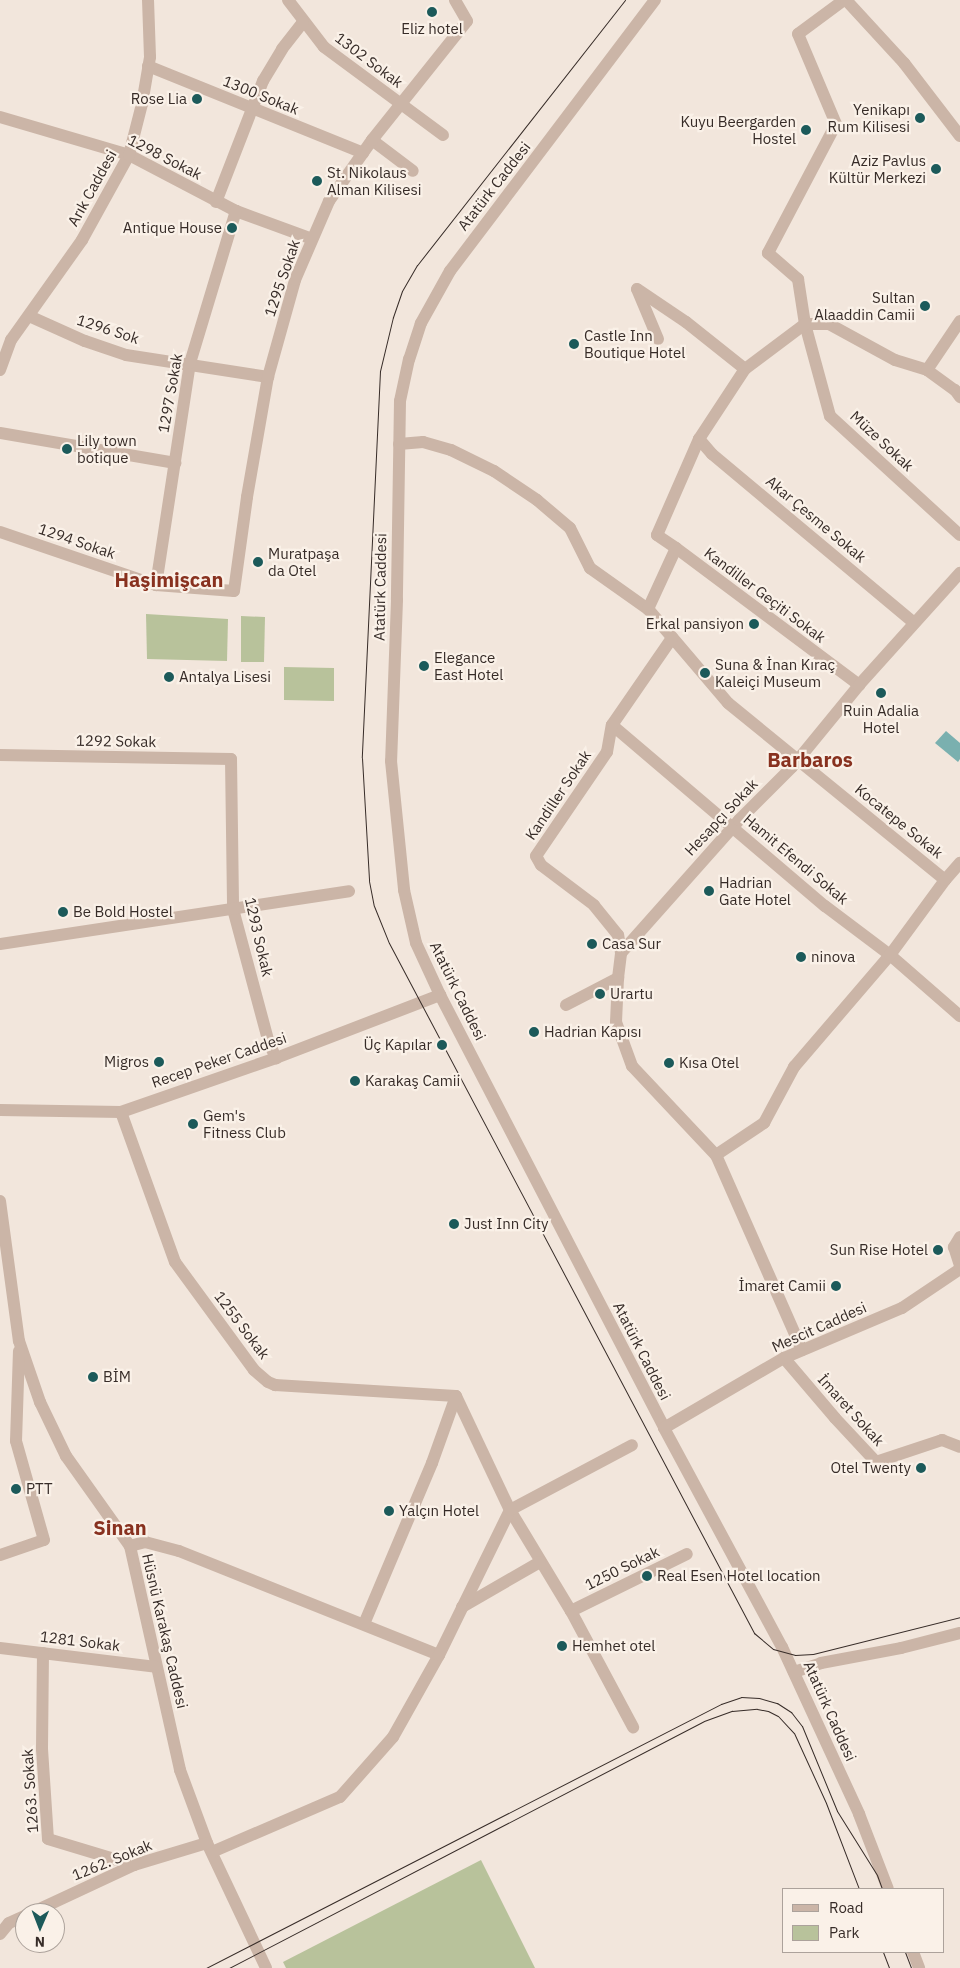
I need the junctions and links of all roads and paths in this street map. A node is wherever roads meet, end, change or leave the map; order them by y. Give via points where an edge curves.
1 (148, 0) edge
2 (288, 0) edge
3 (455, 0) edge
4 (655, 0) edge
5 (850, 1) edge
6 (303, 22) junction
7 (148, 66) junction
8 (401, 105) junction
9 (251, 108) junction
10 (0, 117) edge
11 (443, 134) dead end
12 (960, 136) edge
13 (372, 140) junction
14 (363, 153) junction
15 (129, 155) junction
16 (413, 171) dead end
17 (216, 202) junction
18 (236, 212) junction
19 (312, 238) junction
20 (29, 316) junction
21 (960, 321) edge
22 (805, 324) junction
23 (658, 339) dead end
24 (190, 364) junction
25 (745, 369) junction
26 (0, 370) edge
27 (927, 370) junction
28 (268, 376) junction
29 (960, 397) edge
30 (0, 433) edge
31 (699, 438) junction
32 (399, 444) junction
33 (175, 463) junction
34 (0, 532) edge
35 (960, 535) edge
36 (676, 548) junction
37 (960, 573) edge
38 (156, 585) junction
39 (234, 591) joint
40 (648, 609) junction
41 (914, 623) junction
42 (672, 638) junction
43 (859, 685) junction
44 (612, 726) junction
45 (0, 755) edge
46 (231, 759) joint
47 (797, 759) junction
48 (733, 827) junction
49 (960, 863) edge
50 (945, 880) junction
51 (349, 891) dead end
52 (233, 909) junction
53 (0, 944) edge
54 (621, 953) junction
55 (890, 955) junction
56 (618, 978) junction
57 (440, 995) junction
58 (566, 1005) dead end
59 (960, 1016) edge
60 (276, 1058) junction
61 (0, 1110) edge
62 (121, 1112) junction
63 (716, 1155) junction
64 (0, 1201) edge
65 (960, 1237) edge
66 (3, 1243) edge
67 (960, 1268) edge
68 (19, 1341) junction
69 (802, 1350) junction
70 (784, 1358) junction
71 (456, 1396) junction
72 (664, 1428) junction
73 (632, 1444) dead end
74 (960, 1447) edge
75 (510, 1510) junction
76 (130, 1546) junction
77 (688, 1554) dead end
78 (0, 1555) edge
79 (540, 1562) junction
80 (462, 1607) junction
81 (571, 1611) junction
82 (364, 1624) junction
83 (960, 1633) edge
84 (0, 1648) edge
85 (44, 1653) junction
86 (439, 1655) junction
87 (156, 1667) junction
88 (794, 1672) junction
89 (633, 1727) dead end
90 (210, 1848) junction
91 (134, 1865) junction
92 (888, 1888) edge
93 (52, 1903) edge
94 (15, 1920) edge
95 (0, 1934) edge
96 (913, 1953) edge
97 (266, 1968) edge
98 (919, 1968) edge

1 - 7 street, Arık Caddesi
2 - 6 street, 1302 Sokak
3 - 8 street, 1295 Sokak via 467,21
4 - 32 street, Atatürk Caddesi via 468,246 437,292 421,323 409,359 400,402
5 - 12 street via 904,63
5 - 22 street, Müze Sokak via 798,34 836,124 768,253 798,279
6 - 8 street, 1302 Sokak via 341,62
6 - 9 street via 282,49
7 - 9 street, 1300 Sokak
7 - 15 street, Arık Caddesi
8 - 11 street, 1302 Sokak
8 - 13 street, 1295 Sokak
9 - 14 street, 1300 Sokak
9 - 17 street
10 - 15 street, 1298 Sokak
13 - 14 street, 1295 Sokak
13 - 16 street
14 - 19 street, 1295 Sokak via 329,201
15 - 17 street, 1298 Sokak
15 - 20 street, Arık Caddesi via 82,240
17 - 18 street, 1298 Sokak
18 - 19 street, 1298 Sokak
18 - 24 street, 1297 Sokak
19 - 28 street, 1295 Sokak via 295,280
20 - 24 street, 1296 Sok via 126,355
20 - 26 street, Arık Caddesi via 11,340
21 - 27 street
22 - 25 street
22 - 27 street via 828,324 895,360
22 - 35 street, Müze Sokak via 830,416
23 - 25 street via 637,289 686,322
24 - 28 street, 1296 Sok
24 - 33 street, 1297 Sokak
25 - 31 street
27 - 29 street
28 - 39 street, 1295 Sokak
30 - 33 street
31 - 36 street, Kandiller Geçiti Sokak via 657,536
31 - 41 street, Akar Çesme Sokak via 712,454
32 - 40 street, Kocatepe Sokak via 423,442 451,450 494,471 570,528 590,568
32 - 57 street, Atatürk Caddesi via 391,761 404,890 416,942
33 - 38 street, 1297 Sokak
34 - 38 street, 1294 Sokak
36 - 40 street
36 - 43 street, Kandiller Geçiti Sokak
37 - 41 street, Hesapçı Sokak
38 - 39 street, 1294 Sokak
40 - 42 street, Kocatepe Sokak
41 - 43 street, Hesapçı Sokak
42 - 44 street, Kandiller Sokak
42 - 47 street, Kocatepe Sokak via 728,703
43 - 47 street, Hesapçı Sokak
44 - 48 street, Hamit Efendi Sokak
44 - 54 street, Kandiller Sokak via 607,752 536,856 541,865 594,905 618,935
45 - 46 street, 1292 Sokak
46 - 52 street, 1293 Sokak
47 - 48 street, Hesapçı Sokak
47 - 50 street, Kocatepe Sokak
48 - 54 street, Hesapçı Sokak
48 - 55 street, Hamit Efendi Sokak via 825,906
49 - 50 street
50 - 55 street
51 - 52 street
52 - 53 street
52 - 60 street, 1293 Sokak via 269,1043
54 - 56 street
55 - 59 street, Hamit Efendi Sokak
55 - 63 street via 794,1067 764,1122
56 - 58 street
56 - 63 street via 616,1022 632,1066
57 - 60 street, Recep Peker Caddesi
57 - 72 street, Atatürk Caddesi
60 - 62 street, Recep Peker Caddesi
61 - 62 street, Recep Peker Caddesi
62 - 71 street, 1255 Sokak via 174,1262 254,1370 268,1382
63 - 69 street
64 - 66 street, Hüsnü Karakaş Caddesi
65 - 67 street, Mescit Caddesi via 954,1246
66 - 68 street, Hüsnü Karakaş Caddesi
67 - 69 street, Mescit Caddesi via 902,1308
68 - 76 street, Hüsnü Karakaş Caddesi via 40,1402 66,1456
68 - 78 street via 16,1441 44,1540
69 - 70 street, Mescit Caddesi
70 - 72 street, Mescit Caddesi
70 - 74 street, İmaret Sokak via 876,1462 942,1440
71 - 75 street
71 - 82 street via 432,1463
72 - 88 street, Atatürk Caddesi
73 - 75 street
75 - 79 street
75 - 80 street, 1262. Sokak
76 - 82 street via 145,1542 179,1551
76 - 87 street, Hüsnü Karakaş Caddesi
77 - 81 street, 1250 Sokak
79 - 80 street
79 - 81 street
80 - 86 street, 1262. Sokak
81 - 89 street
82 - 86 street
83 - 88 street via 821,1663
84 - 85 street, 1281 Sokak
85 - 87 street, 1281 Sokak
85 - 91 street, 1263. Sokak via 42,1749 48,1839
86 - 90 street, 1262. Sokak via 393,1737 340,1797
87 - 90 street, Hüsnü Karakaş Caddesi via 180,1770
88 - 92 street, Atatürk Caddesi via 859,1814
90 - 91 street, 1262. Sokak
90 - 97 street, Hüsnü Karakaş Caddesi
91 - 93 street, 1262. Sokak
94 - 95 street
96 - 98 street

